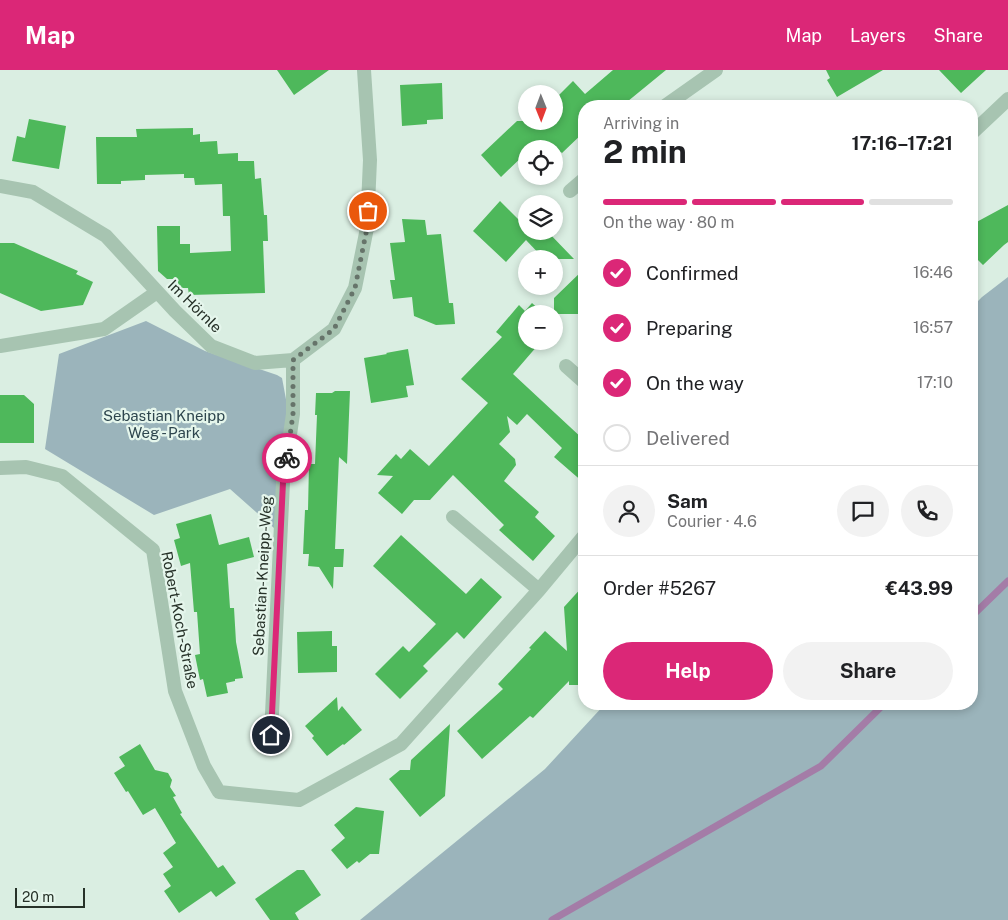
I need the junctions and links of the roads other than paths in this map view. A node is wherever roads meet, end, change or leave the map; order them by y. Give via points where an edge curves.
1 (364, 70) edge
2 (716, 70) edge
3 (1008, 99) edge
4 (674, 100) edge
5 (978, 127) edge
6 (578, 184) edge
7 (0, 186) edge
8 (570, 191) dead end
9 (157, 292) junction
10 (0, 346) edge
11 (293, 360) junction
12 (566, 366) dead end
13 (578, 377) edge
14 (0, 468) edge
15 (453, 518) dead end
16 (578, 543) edge
17 (539, 590) junction
18 (271, 735) dead end

1 - 11 street via 370,160 368,218 355,288 334,329
2 - 4 street
3 - 5 street
6 - 8 street
7 - 9 street, Im Hörnle via 33,192 106,236
9 - 10 street via 104,329
9 - 11 street, Im Hörnle via 211,346 255,363
11 - 18 street, Sebastian-Kneipp-Weg via 293,414 283,482
12 - 13 street
14 - 17 street, Robert-Koch-Straße via 26,467 62,476 153,550 175,691 204,766 219,792 300,800 401,744
15 - 17 street
16 - 17 street, Robert-Koch-Straße

